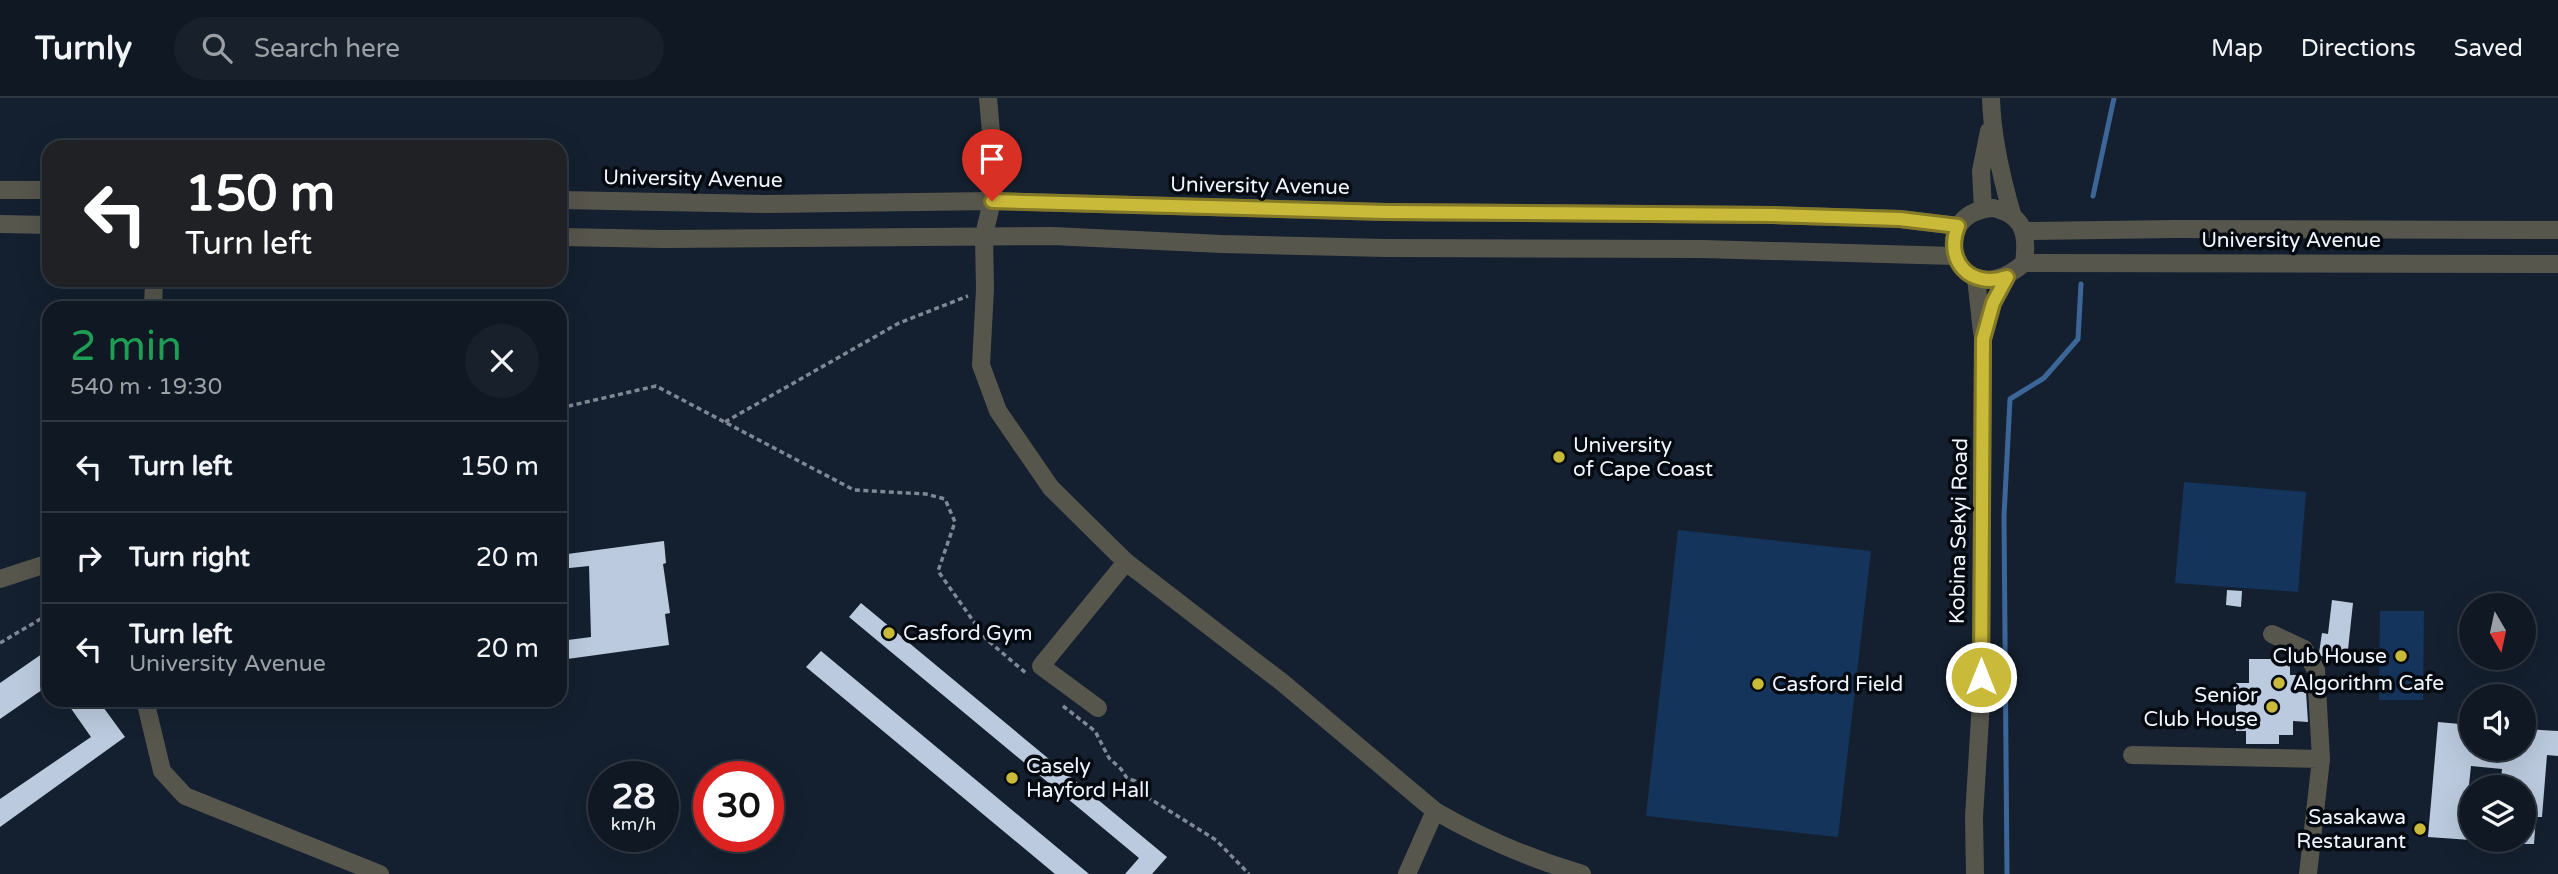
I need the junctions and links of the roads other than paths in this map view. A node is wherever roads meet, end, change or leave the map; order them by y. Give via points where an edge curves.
1 (988, 98) edge
2 (1991, 98) edge
3 (1991, 120) junction
4 (0, 190) edge
5 (42, 190) edge
6 (567, 200) edge
7 (992, 201) junction
8 (1983, 209) junction
9 (2012, 214) junction
10 (0, 224) edge
11 (42, 225) edge
12 (1958, 226) junction
13 (2558, 230) edge
14 (2024, 232) junction
15 (984, 236) junction
16 (567, 237) edge
17 (1955, 256) junction
18 (2024, 263) junction
19 (2558, 264) edge
20 (2007, 277) junction
21 (1976, 278) junction
22 (1983, 339) junction
23 (1126, 562) junction
24 (42, 565) edge
25 (0, 579) edge
26 (2272, 634) dead end
27 (147, 707) edge
28 (1098, 708) dead end
29 (2132, 755) dead end
30 (2321, 760) junction
31 (1435, 811) junction
32 (1543, 869) edge
33 (380, 874) edge
34 (1407, 874) edge
35 (1582, 874) edge
36 (1975, 874) edge
37 (2308, 874) edge

1 - 7 street
2 - 3 street
3 - 8 street via 1981,171
3 - 9 street
4 - 5 street
6 - 7 street, University Avenue
7 - 12 street, University Avenue via 1374,212 1773,215 1900,219
7 - 15 street
8 - 9 street
8 - 12 street
9 - 14 street
10 - 11 street
12 - 17 street
13 - 14 street, University Avenue
14 - 18 street
15 - 16 street
15 - 17 street via 1386,248
15 - 23 street via 981,365 999,411 1051,488
17 - 21 street
18 - 19 street, University Avenue
18 - 20 street
20 - 21 street
20 - 22 street, Kobina Sekyi Road via 1993,303
21 - 22 street
22 - 36 street, Kobina Sekyi Road
23 - 28 street via 1041,666
23 - 31 street via 1283,683
24 - 25 street
26 - 30 street via 2304,649 2316,670
27 - 33 street via 163,771 186,796
29 - 30 street
30 - 37 street
31 - 32 street
31 - 34 street
32 - 35 street

